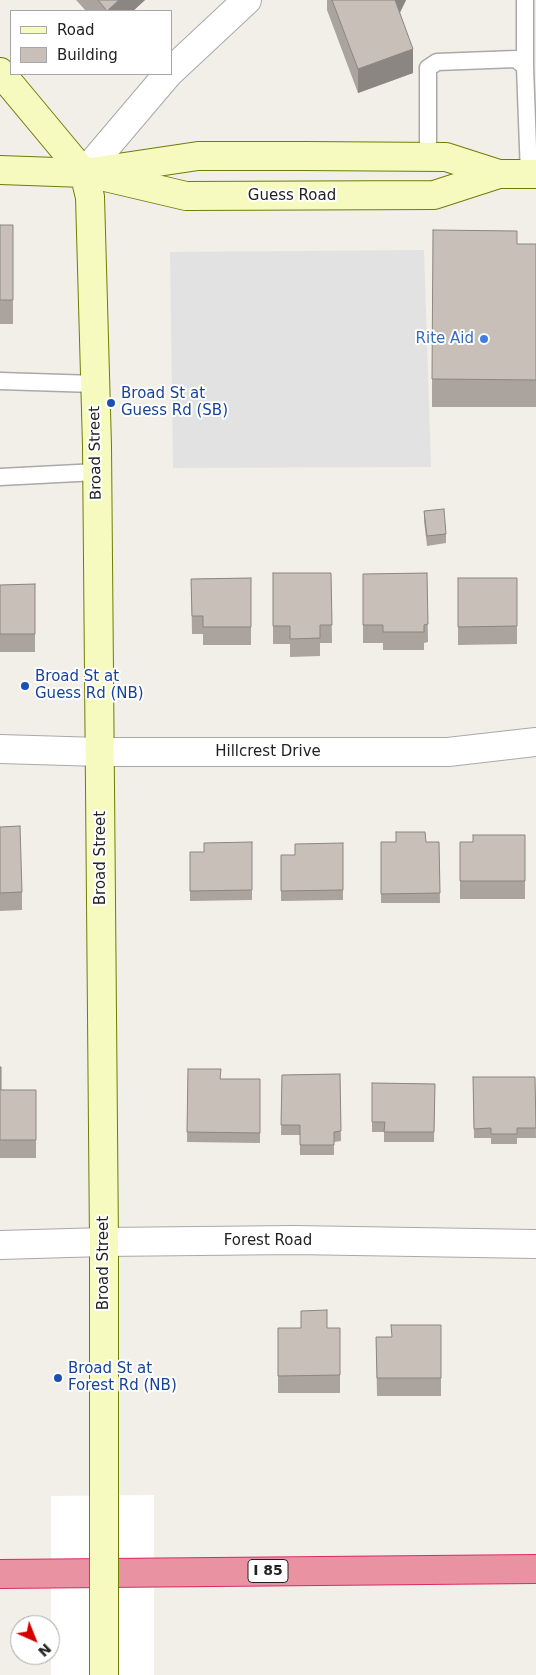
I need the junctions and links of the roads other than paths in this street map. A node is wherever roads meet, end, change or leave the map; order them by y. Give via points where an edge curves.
1 (247, 0) edge
2 (525, 0) edge
3 (525, 67) junction
4 (172, 70) edge
5 (0, 72) edge
6 (167, 75) edge
7 (428, 157) junction
8 (0, 170) edge
9 (84, 173) junction
10 (499, 174) junction
11 (532, 174) edge
12 (0, 381) edge
13 (95, 384) junction
14 (97, 472) junction
15 (0, 477) edge
16 (536, 742) edge
17 (0, 749) edge
18 (100, 752) junction
19 (104, 1242) junction
20 (536, 1244) edge
21 (0, 1245) edge
22 (536, 1569) edge
23 (0, 1574) edge
24 (104, 1675) edge

1 - 4 street
2 - 3 lane
3 - 7 lane via 516,58 437,62 428,68
3 - 11 lane
5 - 9 main road, Broad Street
6 - 9 street
7 - 9 main road, Guess Road via 198,156
7 - 10 main road, Guess Road via 446,157
8 - 9 main road, Guess Road
9 - 10 main road, Guess Road via 186,196 434,195
9 - 13 main road, Broad Street via 92,226
10 - 11 main road, Guess Road
12 - 13 lane
13 - 14 main road, Broad Street
14 - 15 lane
14 - 18 main road, Broad Street
16 - 18 street, Hillcrest Drive via 448,752
17 - 18 street, Hillcrest Drive
18 - 19 main road, Broad Street
19 - 20 street, Forest Road via 294,1240
19 - 21 street, Forest Road
19 - 24 main road, Broad Street, bridge
22 - 23 highway, I 85

